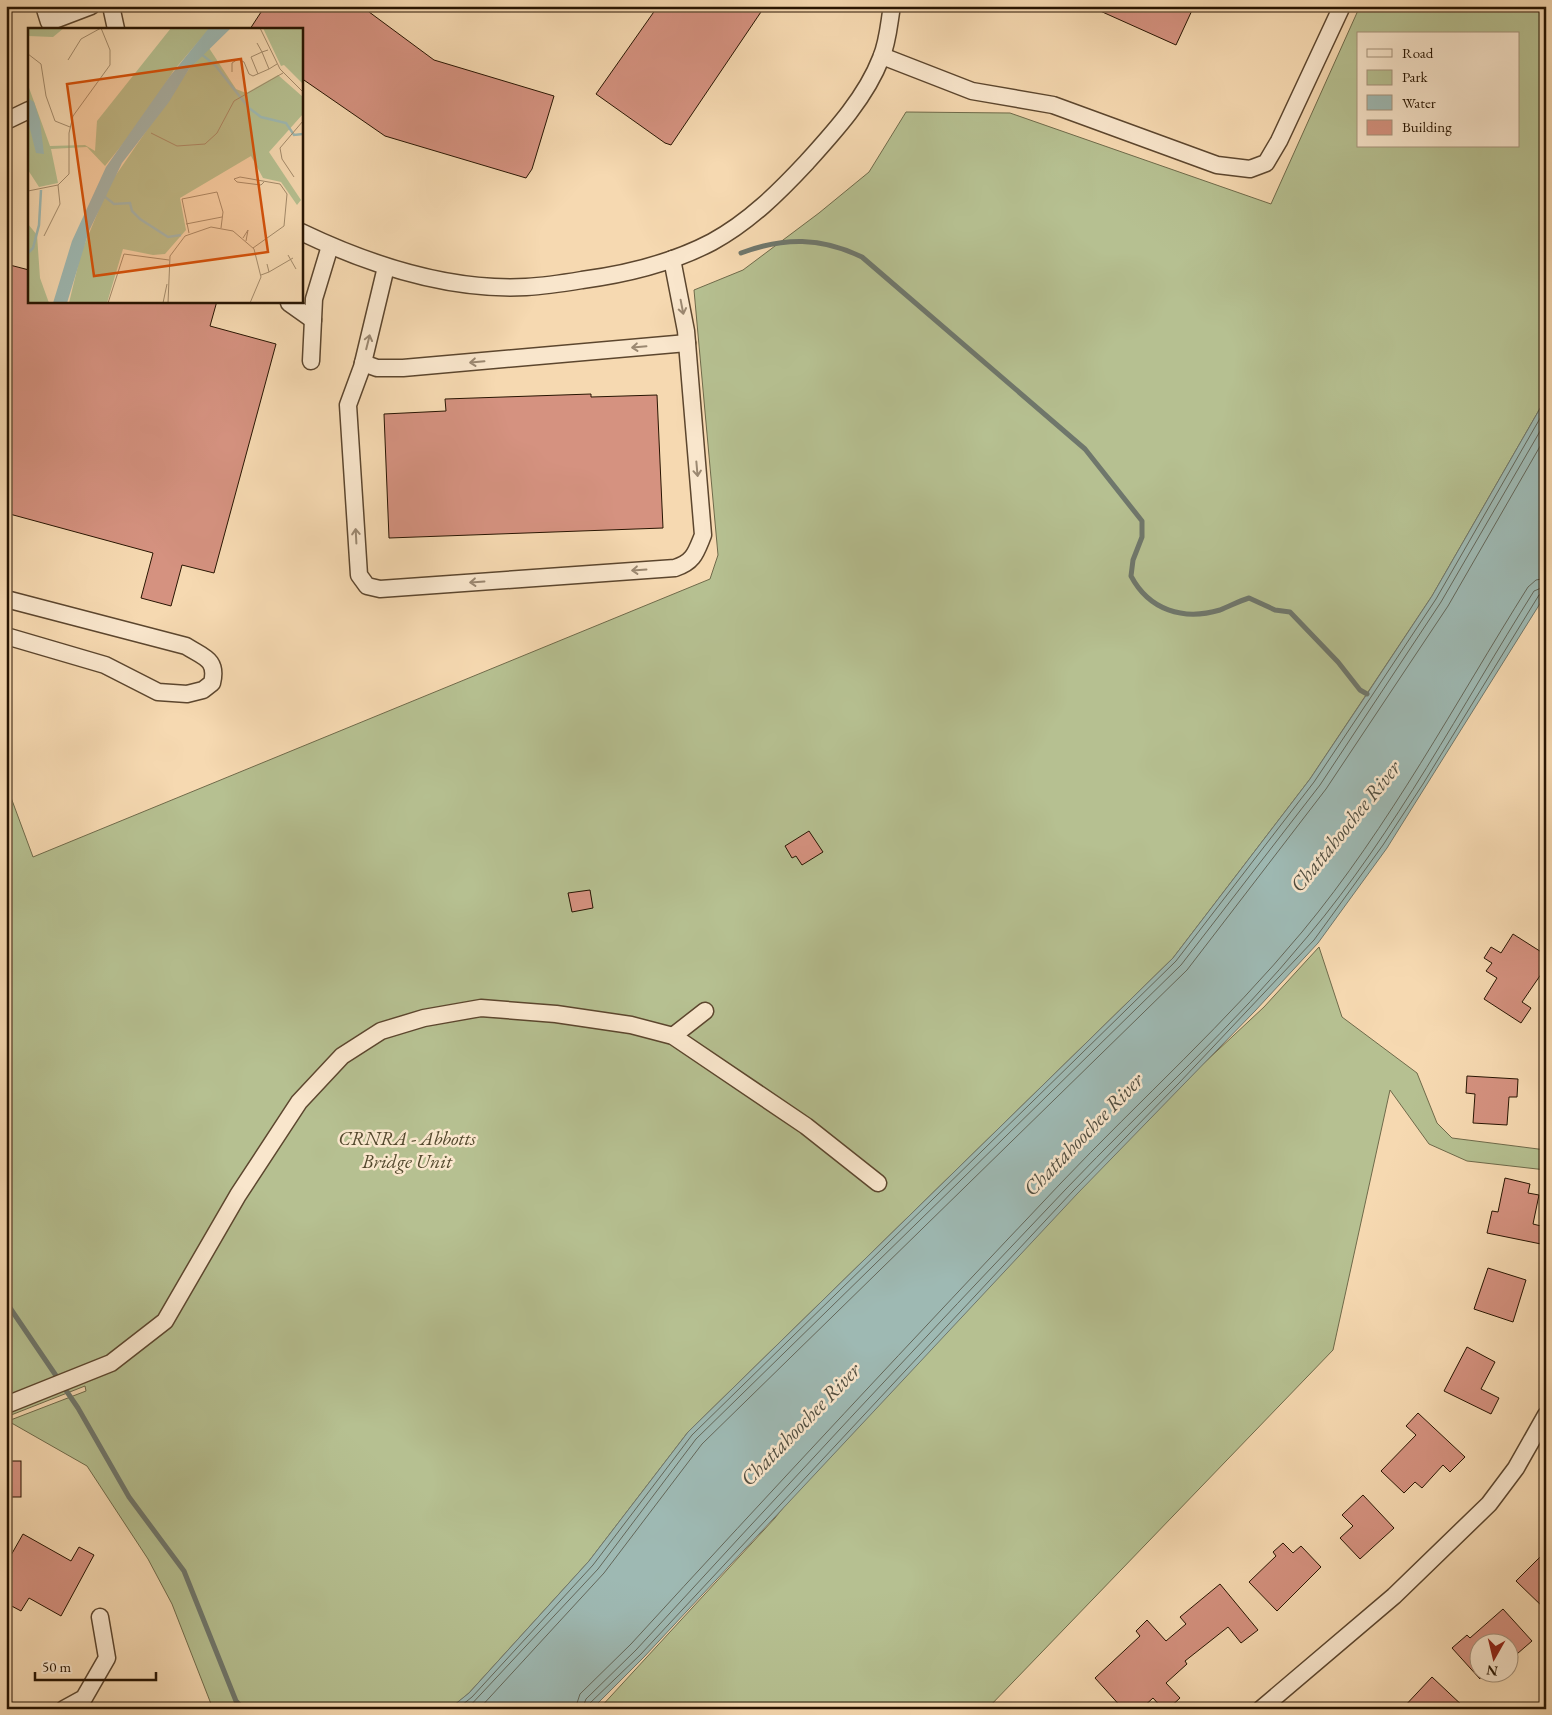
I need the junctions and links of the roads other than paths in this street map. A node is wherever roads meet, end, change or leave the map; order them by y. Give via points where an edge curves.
1 (44, 6) edge
2 (91, 6) edge
3 (111, 6) edge
4 (892, 6) edge
5 (1342, 6) edge
6 (116, 28) edge
7 (882, 56) junction
8 (28, 110) edge
9 (6, 121) edge
10 (302, 232) edge
11 (330, 246) junction
12 (672, 259) junction
13 (386, 267) junction
14 (289, 303) dead end
15 (313, 320) junction
16 (687, 343) junction
17 (311, 361) dead end
18 (363, 363) junction
19 (6, 599) edge
20 (6, 636) edge
21 (705, 1011) dead end
22 (673, 1036) junction
23 (878, 1183) dead end
24 (6, 1405) edge
25 (1546, 1415) edge
26 (100, 1616) dead end
27 (64, 1709) edge
28 (1261, 1709) edge

1 - 2 street via 49,22
3 - 6 street
4 - 7 street
5 - 7 street via 1279,141 1266,163 1250,168 1217,165 1053,105 972,91
7 - 12 street via 868,86 822,146 773,199 713,241
8 - 9 street
10 - 11 street
11 - 13 street
11 - 15 street via 314,299
12 - 13 street via 616,276 526,287 474,286
12 -> 16 street
18 -> 13 street
14 - 15 street
15 - 17 street
16 -> 18 street via 403,368 377,368
16 -> 18 street via 703,535 696,553 687,564 675,568 380,589 367,586 359,575 348,405
19 - 20 street via 186,646 212,662 215,671 212,682 203,690 187,694 158,692 105,664
21 - 22 street
22 - 23 street via 806,1126
22 - 24 street via 612,1022 481,1008 424,1018 381,1031 342,1056 299,1102 238,1195 166,1321 111,1363
25 - 28 street via 1516,1468 1489,1504 1394,1596
26 - 27 street via 107,1658 84,1698

